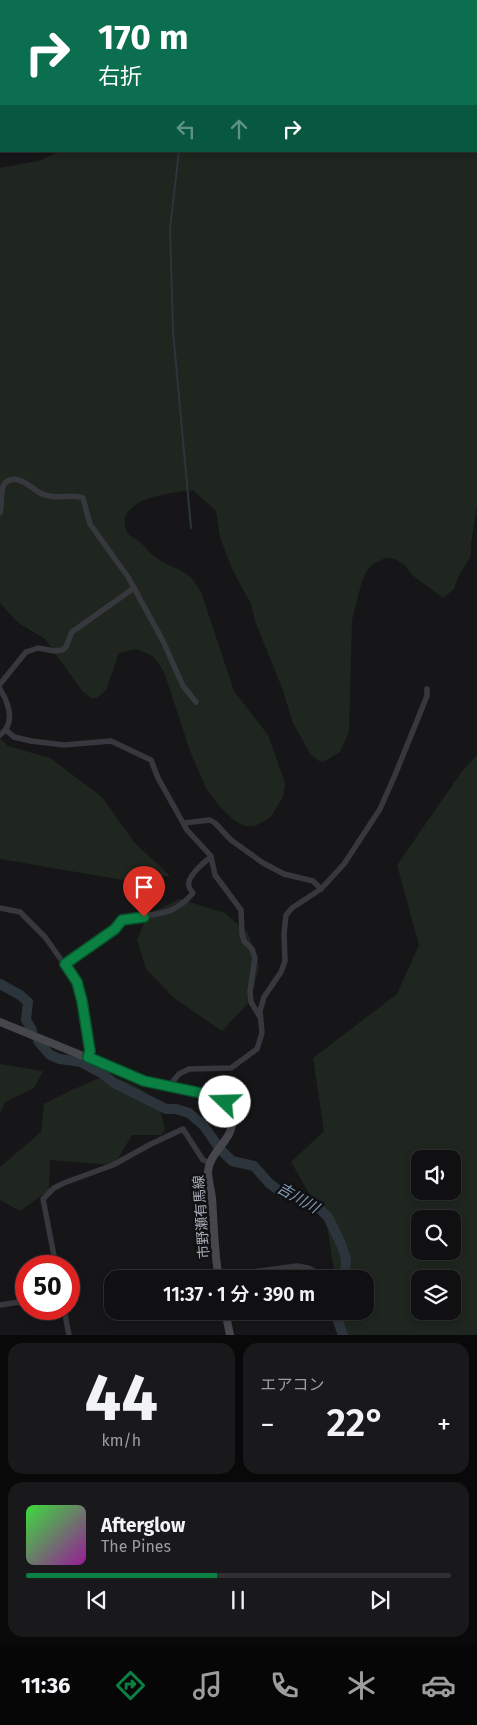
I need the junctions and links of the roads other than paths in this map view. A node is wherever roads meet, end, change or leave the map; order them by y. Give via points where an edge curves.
1 (0, 514) edge
2 (134, 588) junction
3 (0, 684) edge
4 (0, 689) edge
5 (427, 689) dead end
6 (196, 702) dead end
7 (6, 730) junction
8 (0, 735) edge
9 (184, 823) junction
10 (211, 857) junction
11 (321, 889) junction
12 (0, 908) edge
13 (65, 964) junction
14 (262, 1021) junction
15 (0, 1022) edge
16 (88, 1057) junction
17 (170, 1086) junction
18 (211, 1162) junction
19 (54, 1255) edge
20 (218, 1270) edge
21 (267, 1270) edge
22 (312, 1270) edge
23 (15, 1303) edge
24 (0, 1306) edge
25 (66, 1320) edge
26 (226, 1320) edge
27 (69, 1335) edge
28 (230, 1335) edge

1 - 2 street via 3,485 13,480 24,482 48,496 83,498 90,524
2 - 3 street via 72,632 62,650 38,648 26,652
2 - 6 street via 183,686
4 - 7 street via 9,710
5 - 11 street via 427,696 380,809 344,864
7 - 8 street
7 - 9 street via 14,737 64,745 111,741 151,760
9 - 10 street via 186,830
9 - 11 street via 210,820 263,863 284,874 313,881
10 - 13 street via 196,870 189,882 193,893 174,910 122,920 115,929
10 - 14 street via 215,875 241,910 244,941 255,958 251,1002
11 - 14 street via 286,915 285,961 264,997 260,1011
12 - 13 street via 20,912 45,937
13 - 16 street via 77,982 82,1001 90,1051
14 - 17 street via 257,1049 231,1068 189,1070 179,1074
15 - 16 main road, 市野瀬有馬線
16 - 17 main road, 市野瀬有馬線 via 144,1081
17 - 18 main road, 市野瀬有馬線 via 215,1096 225,1102 232,1115 232,1126
18 - 19 street via 203,1160 184,1129 113,1164 64,1182 43,1199
18 - 20 main road, 市野瀬有馬線 via 208,1171
21 - 22 street via 297,1266
23 - 24 street
25 - 27 street
26 - 28 main road

